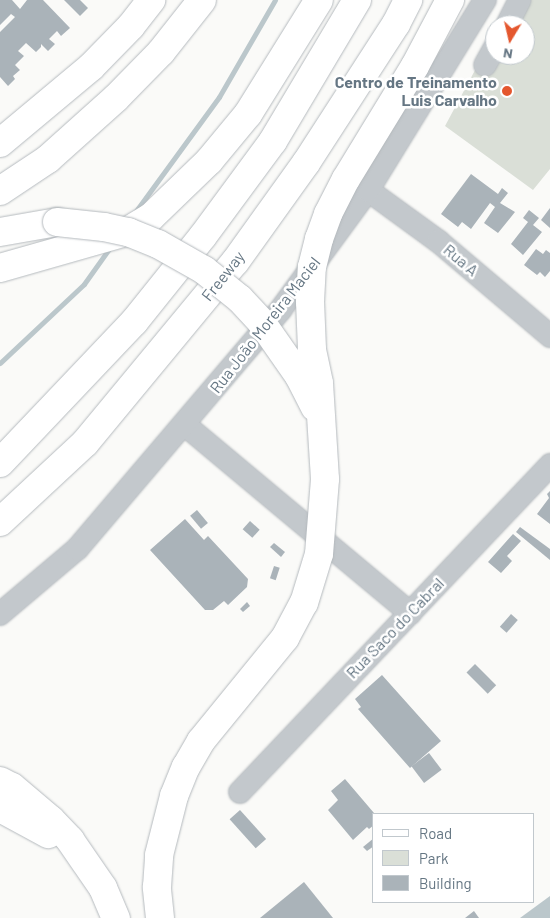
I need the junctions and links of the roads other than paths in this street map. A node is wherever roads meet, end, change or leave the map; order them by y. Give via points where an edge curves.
1 (151, 0) edge
2 (202, 0) edge
3 (319, 0) edge
4 (357, 0) edge
5 (408, 0) edge
6 (450, 0) edge
7 (485, 0) edge
8 (520, 0) edge
9 (512, 15) edge
10 (0, 143) edge
11 (368, 190) junction
12 (0, 191) edge
13 (0, 218) edge
14 (58, 222) junction
15 (0, 232) edge
16 (0, 268) edge
17 (550, 336) edge
18 (320, 417) junction
19 (184, 424) junction
20 (0, 463) edge
21 (550, 465) edge
22 (0, 522) edge
23 (410, 613) junction
24 (0, 614) edge
25 (0, 781) edge
26 (240, 792) dead end
27 (0, 808) edge
28 (92, 870) junction
29 (116, 918) edge
30 (160, 918) edge

1 - 10 main road via 91,67
2 - 12 main road via 161,52 116,98 48,159
3 - 16 main road, bridge via 248,114 209,161 151,217 126,232
4 - 20 main road via 273,141 202,236 134,322
5 - 22 main road, Freeway via 396,24 306,163 235,262 85,443
6 - 18 main road, bridge via 415,66 346,179 319,239 312,267 310,302
7 - 11 street, Rua João Moreira Maciel
8 - 9 street
11 - 17 street, Rua A via 438,241
11 - 19 street, Rua João Moreira Maciel via 282,309
13 - 14 main road
14 - 15 main road
14 - 18 main road, bridge via 128,232 158,244 204,270 240,299 262,323 299,376
18 - 30 main road, bridge via 326,479 324,518 319,554 304,603 285,638 201,741 186,768 165,824 159,855 157,887
19 - 23 street
19 - 24 street, Rua João Moreira Maciel via 77,549
21 - 23 street, Rua Saco do Cabral
23 - 26 street, Rua Saco do Cabral
25 - 28 main road via 50,820
27 - 28 main road via 44,830
28 - 29 main road

